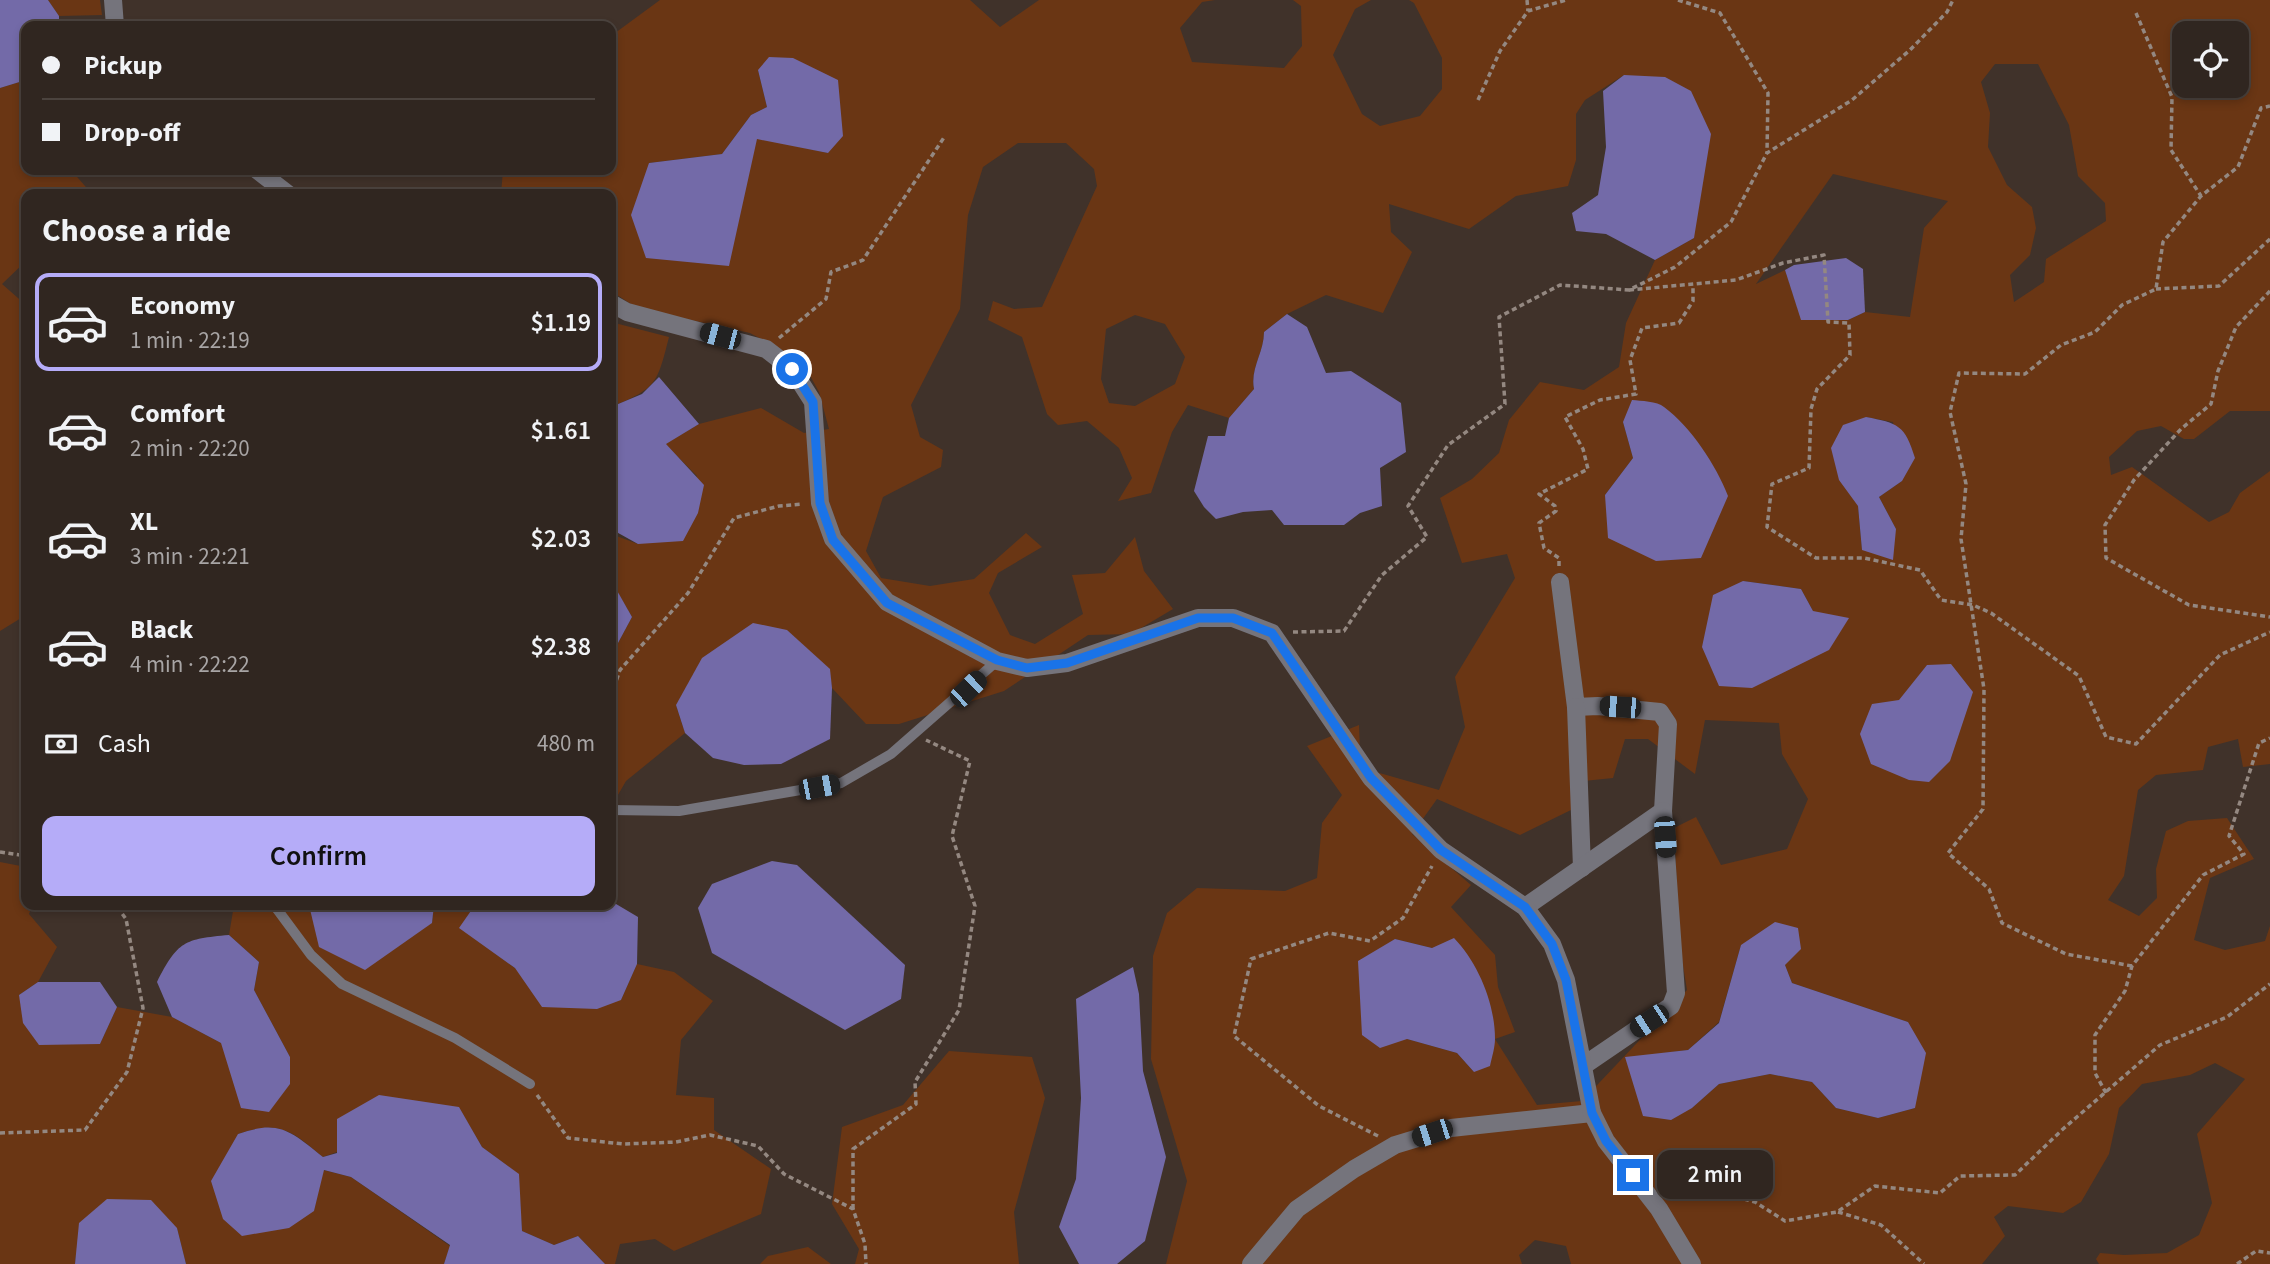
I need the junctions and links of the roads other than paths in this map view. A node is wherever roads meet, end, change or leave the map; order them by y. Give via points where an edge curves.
1 (113, 0) edge
2 (114, 21) edge
3 (263, 175) edge
4 (282, 189) edge
5 (616, 306) edge
6 (1560, 582) road end
7 (997, 660) junction
8 (1576, 707) junction
9 (616, 810) edge
10 (1664, 811) junction
11 (1582, 869) junction
12 (1525, 907) junction
13 (278, 910) edge
14 (1583, 1066) junction
15 (530, 1084) road end
16 (1592, 1113) junction
17 (1251, 1264) edge
18 (1692, 1264) edge

1 - 2 street
3 - 4 street
5 - 7 street via 766,349 792,369 813,402 820,503 833,540 887,603
6 - 8 street
7 - 9 lane via 891,754 842,783 679,811
7 - 12 street via 1027,668 1067,663 1198,618 1233,618 1272,633 1371,778 1441,850
8 - 10 street via 1660,712 1668,723
8 - 11 street
10 - 11 street
10 - 14 street via 1676,993 1671,1006
11 - 12 street
12 - 14 street via 1552,944 1566,980
13 - 15 lane via 311,955 342,984 455,1038
14 - 16 street
16 - 17 street via 1451,1128 1395,1145 1297,1209
16 - 18 street via 1606,1141 1659,1209

